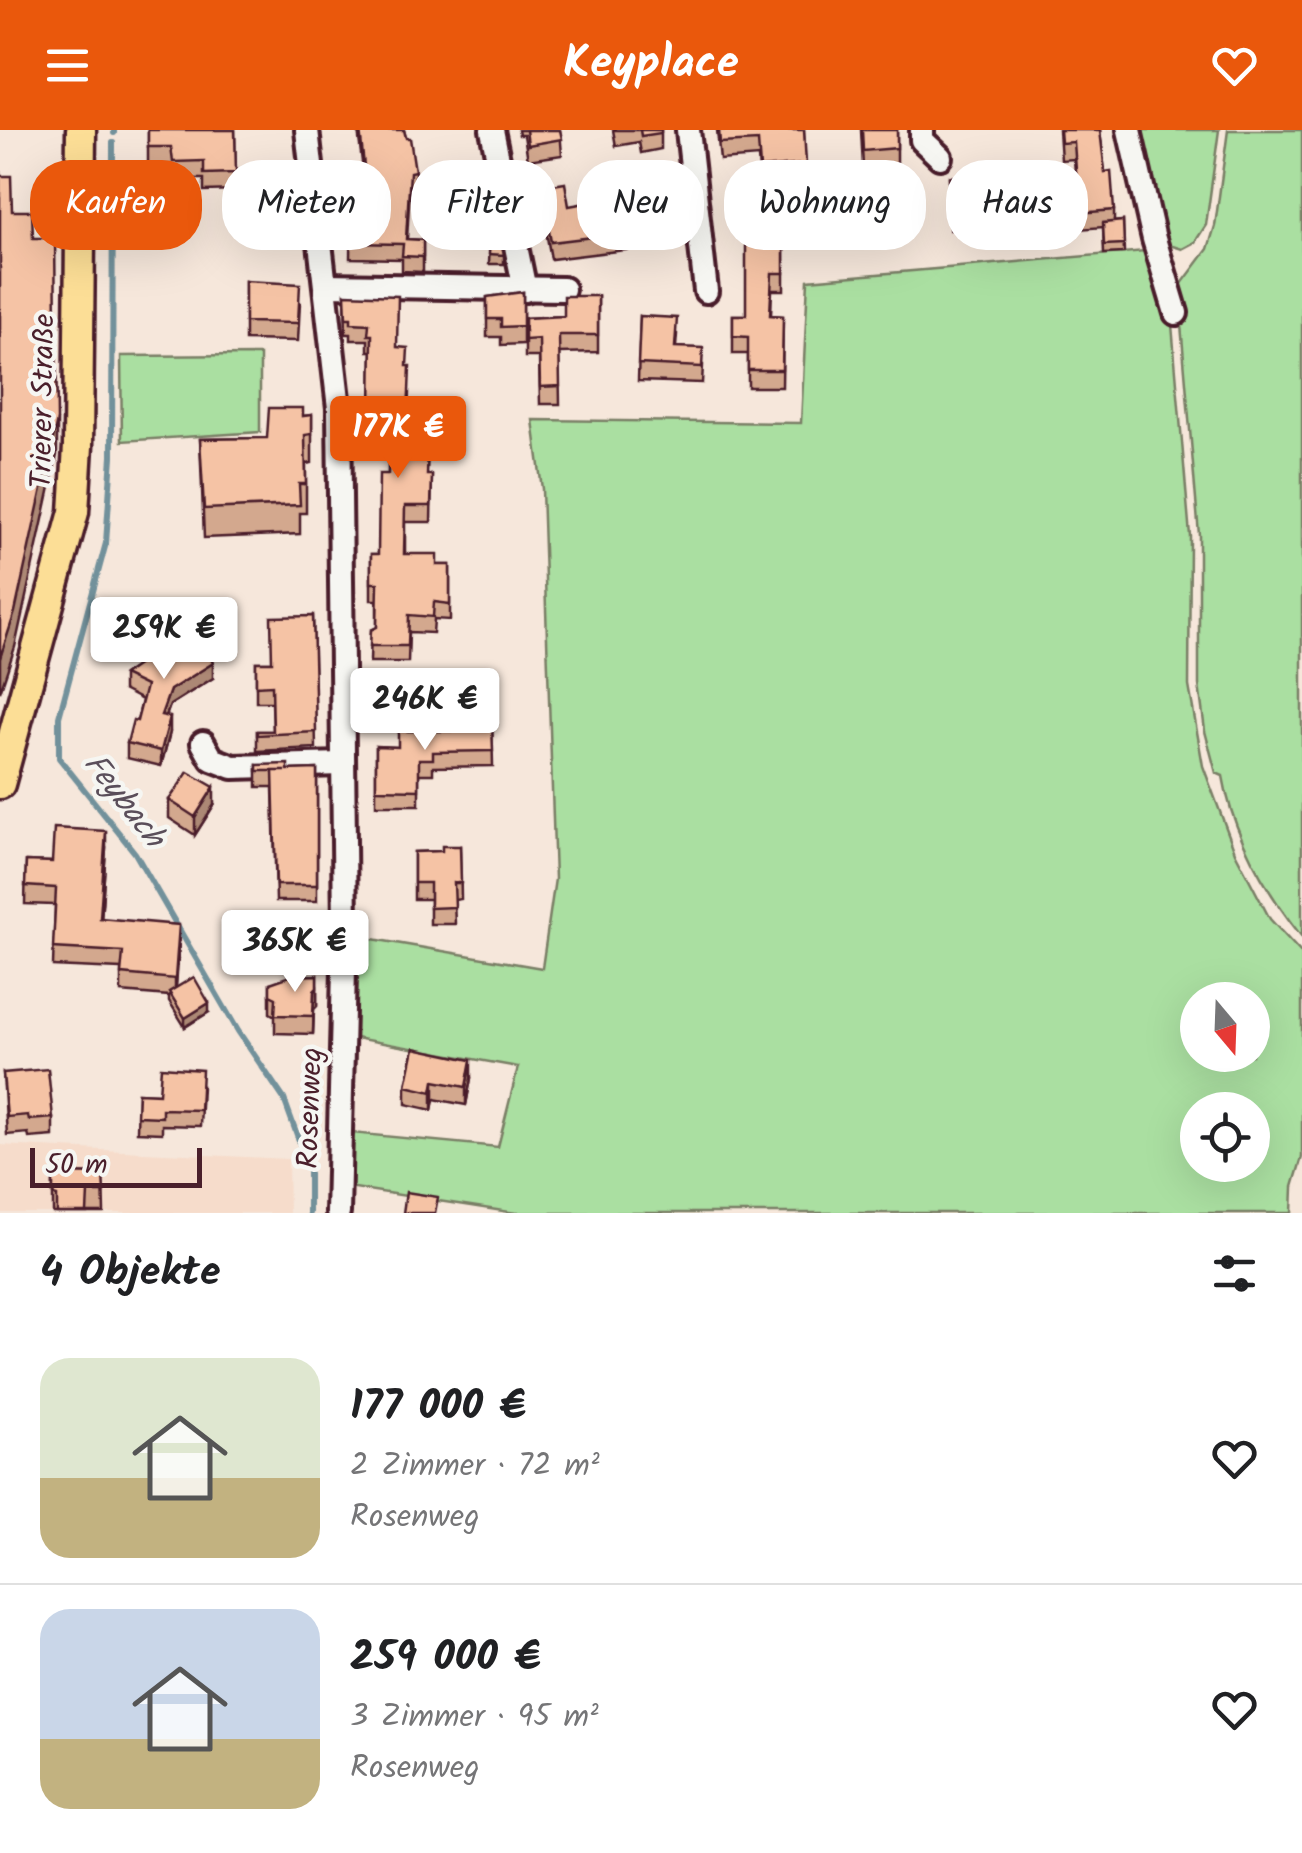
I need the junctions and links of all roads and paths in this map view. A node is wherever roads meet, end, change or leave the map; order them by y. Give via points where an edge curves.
1 (81, 130) edge
2 (306, 130) edge
3 (492, 130) edge
4 (688, 130) edge
5 (922, 130) edge
6 (1129, 130) edge
7 (940, 157) dead end
8 (326, 286) junction
9 (563, 289) dead end
10 (525, 290) junction
11 (706, 291) dead end
12 (1176, 313) dead end
13 (203, 743) dead end
14 (342, 764) junction
15 (0, 784) edge
16 (338, 1213) edge

1 - 15 main road, Trierer Straße via 74,512
2 - 8 street, Rosenweg
3 - 10 street
4 - 11 street
5 - 7 street via 922,140
6 - 12 street
8 - 10 street
8 - 14 street, Rosenweg via 339,408
9 - 10 street
13 - 14 street via 212,759 233,766
14 - 16 street, Rosenweg

